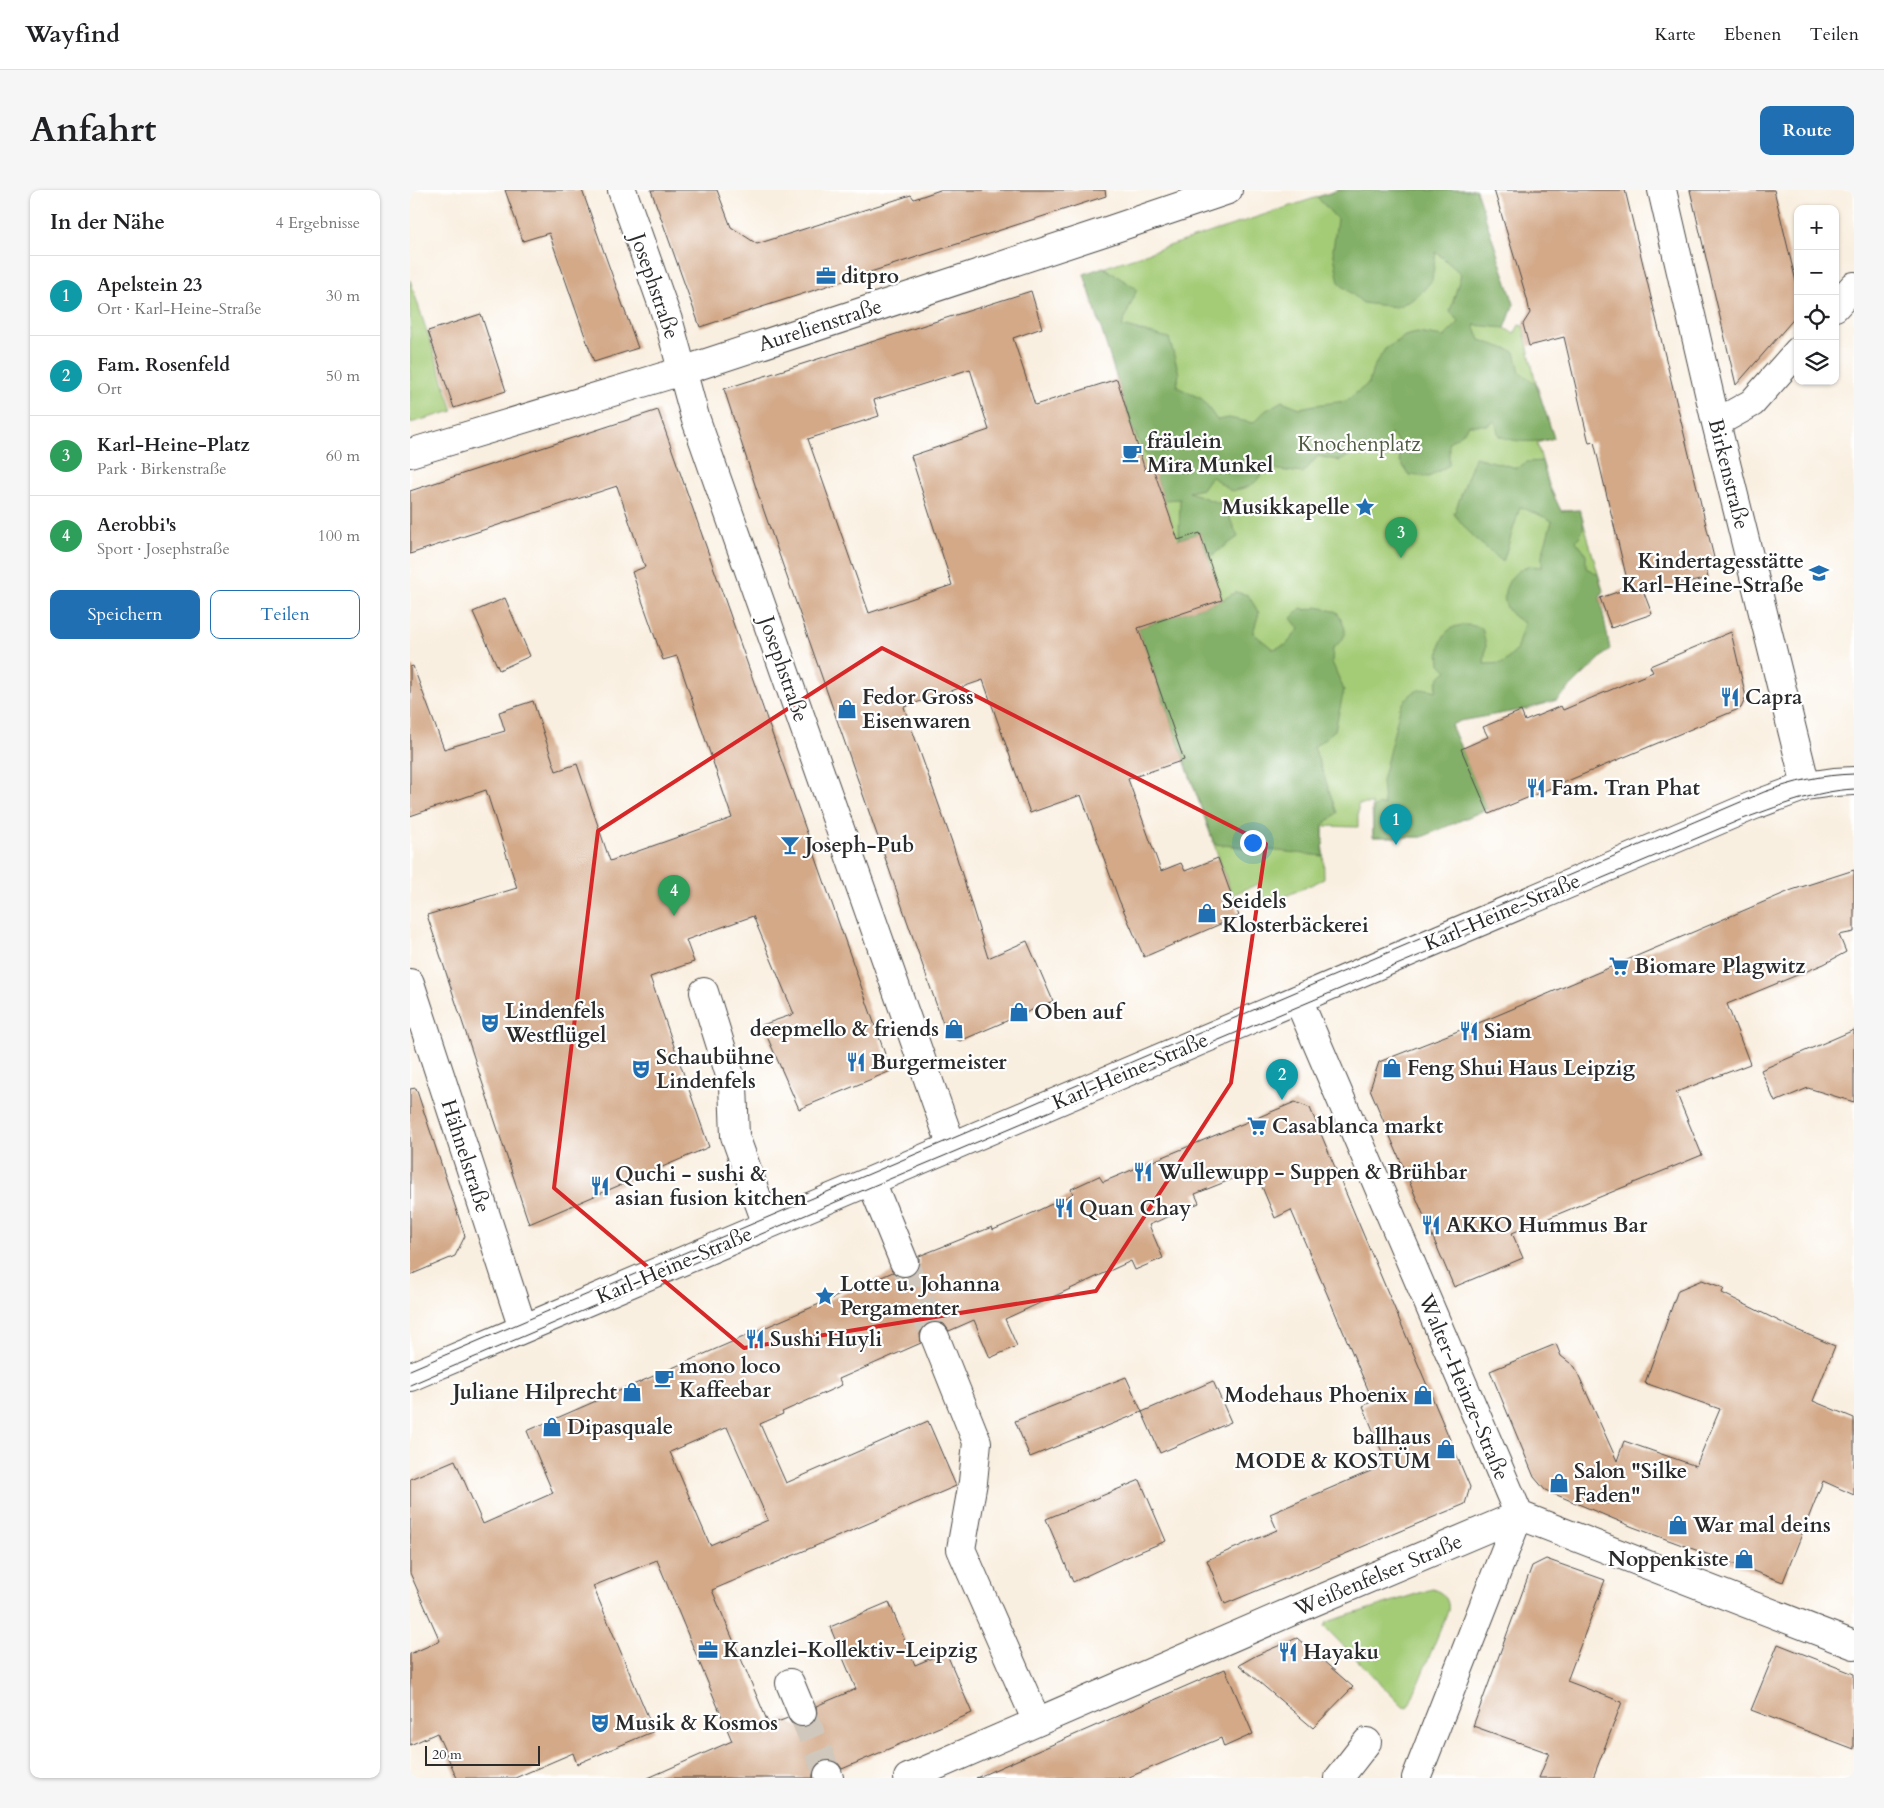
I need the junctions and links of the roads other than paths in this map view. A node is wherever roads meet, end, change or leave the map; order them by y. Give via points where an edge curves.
1 (622, 190) edge
2 (1228, 190) edge
3 (1662, 190) edge
4 (1854, 286) edge
5 (1839, 303) edge
6 (1794, 356) edge
7 (682, 371) junction
8 (1716, 423) junction
9 (410, 453) edge
10 (1854, 781) edge
11 (1806, 786) junction
12 (410, 983) edge
13 (704, 992) dead end
14 (1298, 999) junction
15 (952, 1147) junction
16 (871, 1181) junction
17 (767, 1225) junction
18 (904, 1262) tunnel mouth
19 (523, 1329) junction
20 (935, 1337) tunnel mouth
21 (410, 1377) edge
22 (1520, 1515) junction
23 (1854, 1645) edge
24 (790, 1683) dead end
25 (802, 1712) tunnel mouth
26 (1037, 1722) junction
27 (1367, 1742) dead end
28 (908, 1778) edge
29 (1339, 1778) edge
30 (1416, 1778) edge

1 - 7 street, Josephstraße via 670,326
2 - 7 street, Aurelienstraße
3 - 8 street, Birkenstraße
4 - 5 street
6 - 8 street via 1752,403
7 - 9 street, Aurelienstraße
7 - 15 street, Josephstraße via 695,417
8 - 11 street, Birkenstraße
10 - 11 street, Karl-Heine-Straße
11 - 14 street, Karl-Heine-Straße
12 - 19 street, Hähnelstraße
13 - 17 street via 733,1086 735,1136
14 - 15 street, Karl-Heine-Straße
14 - 22 street, Walter-Heinze-Straße
15 - 16 street, Karl-Heine-Straße
16 - 17 street, Karl-Heine-Straße
16 - 18 street
17 - 19 street, Karl-Heine-Straße
19 - 21 street, Karl-Heine-Straße
20 - 26 street via 977,1442 961,1549
22 - 23 street
22 - 26 street, Weißenfelser Straße
22 - 30 street
24 - 25 street
26 - 28 street, Weißenfelser Straße
27 - 29 street

